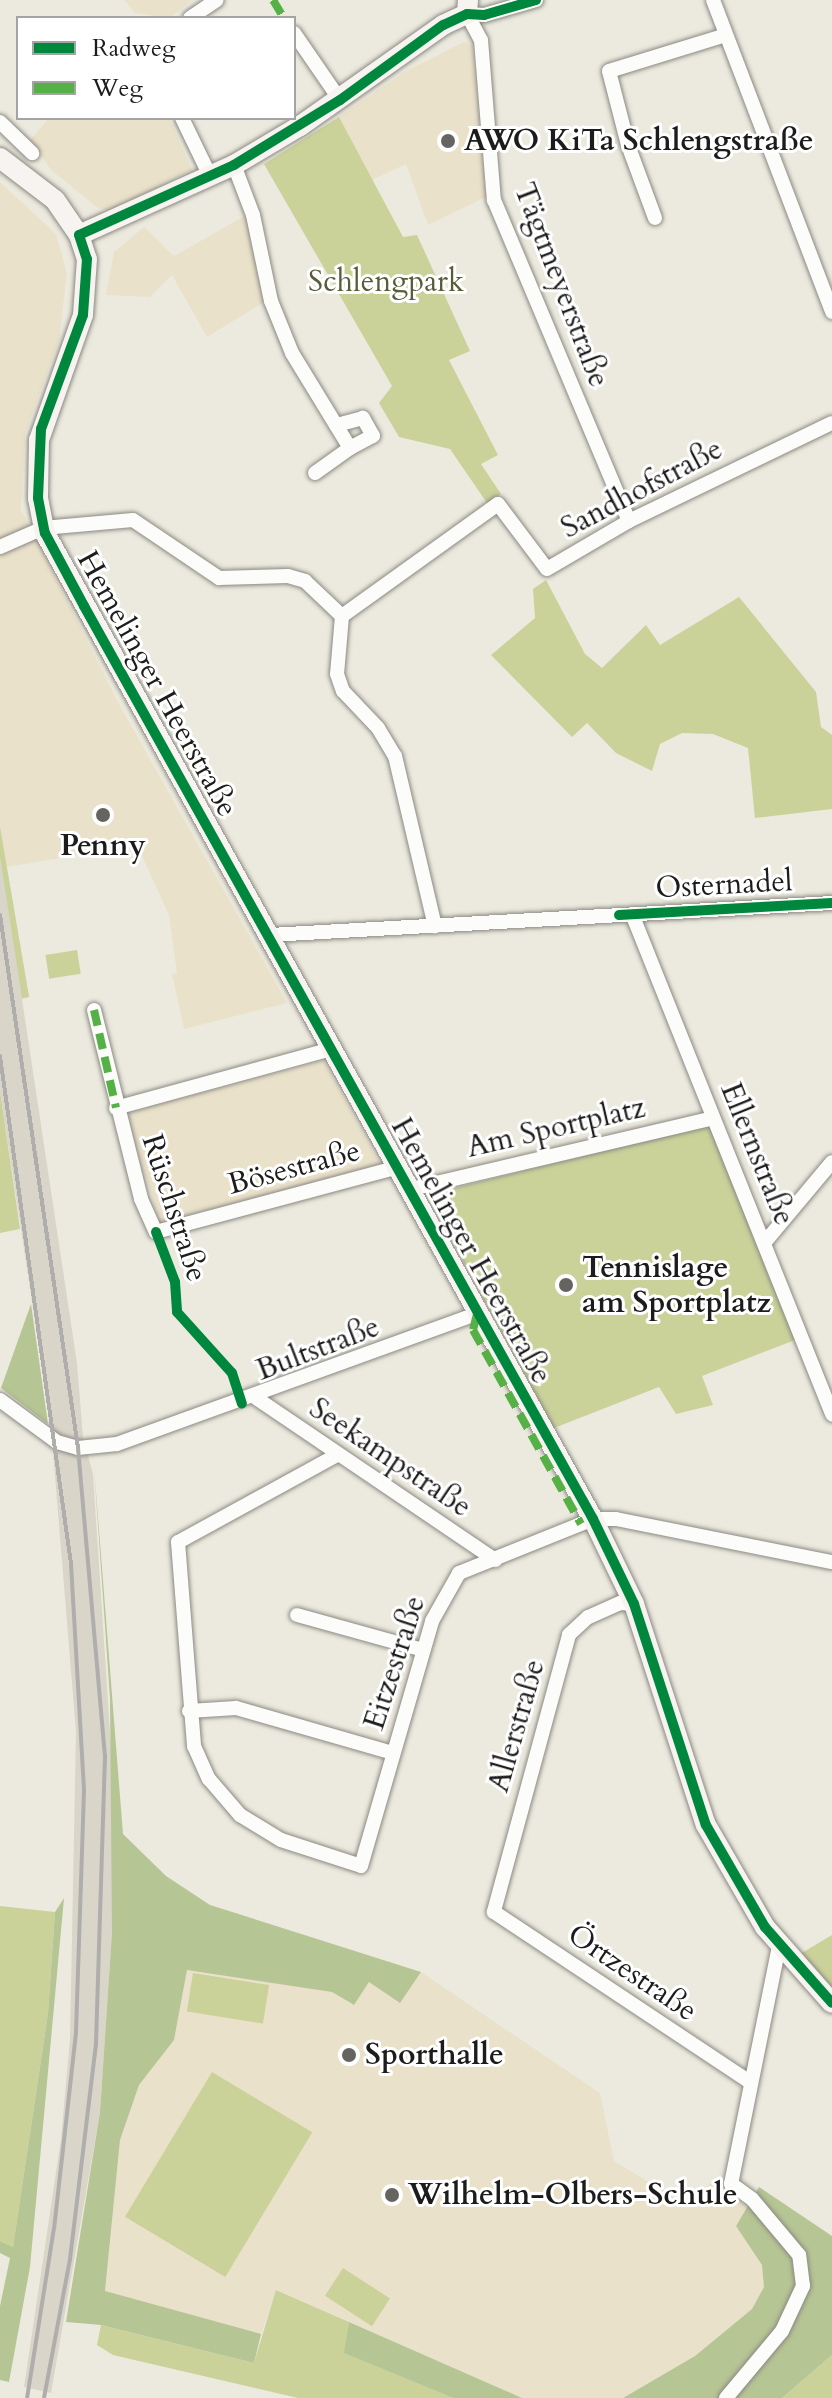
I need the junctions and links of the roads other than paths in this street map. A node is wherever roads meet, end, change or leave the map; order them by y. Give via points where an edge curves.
1 (217, 0) edge
2 (536, 0) edge
3 (713, 0) edge
4 (468, 7) edge
5 (193, 16) edge
6 (726, 35) junction
7 (296, 36) edge
8 (340, 100) junction
9 (183, 120) edge
10 (0, 122) edge
11 (32, 153) dead end
12 (0, 158) edge
13 (234, 165) junction
14 (210, 176) junction
15 (655, 218) dead end
16 (79, 235) junction
17 (832, 312) edge
18 (832, 423) edge
19 (336, 425) junction
20 (350, 448) junction
21 (315, 473) dead end
22 (629, 521) junction
23 (43, 528) junction
24 (0, 547) edge
25 (342, 616) junction
26 (832, 903) edge
27 (632, 914) junction
28 (435, 926) junction
29 (270, 935) junction
30 (94, 1010) dead end
31 (332, 1049) junction
32 (116, 1108) junction
33 (713, 1118) junction
34 (832, 1162) edge
35 (398, 1167) junction
36 (411, 1189) junction
37 (156, 1232) joint
38 (765, 1242) junction
39 (477, 1314) junction
40 (256, 1398) junction
41 (2, 1402) edge
42 (831, 1407) edge
43 (0, 1419) edge
44 (337, 1455) junction
45 (593, 1519) junction
46 (495, 1560) junction
47 (832, 1562) edge
48 (634, 1604) junction
49 (297, 1615) dead end
50 (423, 1650) junction
51 (189, 1711) junction
52 (393, 1753) junction
53 (494, 1903) joint
54 (779, 1945) junction
55 (832, 2003) edge
56 (750, 2082) junction
57 (726, 2398) edge

1 - 5 street
2 - 4 street via 484,15
3 - 6 street
4 - 8 main road
4 - 22 street, Tägtmeyerstraße via 481,40 494,200
6 - 15 street via 609,71
6 - 17 street
7 - 8 street
8 - 13 main road
9 - 14 street
10 - 11 street
12 - 16 main road via 55,200
13 - 14 main road
13 - 19 street via 253,215 271,301 292,353
14 - 16 main road
16 - 23 main road via 87,259 83,315 39,440 37,488
18 - 22 street, Sandhofstraße
19 - 20 street
19 - 20 street via 363,418 373,436
20 - 21 street
22 - 25 street, Sandhofstraße via 547,569 498,504
23 - 24 street
23 - 25 street via 133,520 219,578 288,576 305,581
23 - 29 main road, Hemelinger Heerstraße
25 - 28 street via 337,674 343,691 378,728 395,756
26 - 27 street, Osternadel
27 - 28 street, Osternadel
27 - 33 street, Ellernstraße
28 - 29 street, Osternadel
29 - 31 main road, Hemelinger Heerstraße
30 - 32 street, Rüschstraße
31 - 32 street
31 - 35 main road, Hemelinger Heerstraße
32 - 37 street, Rüschstraße via 141,1199
33 - 36 street, Am Sportplatz
33 - 38 street, Ellernstraße
34 - 38 street
35 - 36 main road, Hemelinger Heerstraße
35 - 37 street, Bösestraße
36 - 39 main road, Hemelinger Heerstraße
38 - 42 street, Ellernstraße
39 - 40 street, Bultstraße
39 - 45 main road, Hemelinger Heerstraße
40 - 41 street, Bultstraße via 117,1444 78,1448 41,1433
40 - 44 street, Seekampstraße
41 - 43 street
44 - 46 street, Seekampstraße
44 - 51 street via 178,1542
45 - 46 street, Eitzestraße
45 - 47 street via 616,1519
45 - 48 main road, Hemelinger Heerstraße
46 - 50 street, Eitzestraße via 459,1573 443,1593
48 - 53 street, Allerstraße via 620,1603 588,1617 569,1635
48 - 54 main road, Hemelinger Heerstraße via 706,1825
49 - 50 street
50 - 52 street, Eitzestraße
51 - 52 street via 236,1708
51 - 52 street, Eitzestraße via 194,1746 209,1779 240,1815 281,1840 361,1866
53 - 56 street, Örtzestraße via 494,1912
54 - 55 main road, Hemelinger Heerstraße
54 - 56 street
56 - 57 street via 731,2184 752,2199 799,2255 803,2286 782,2331

